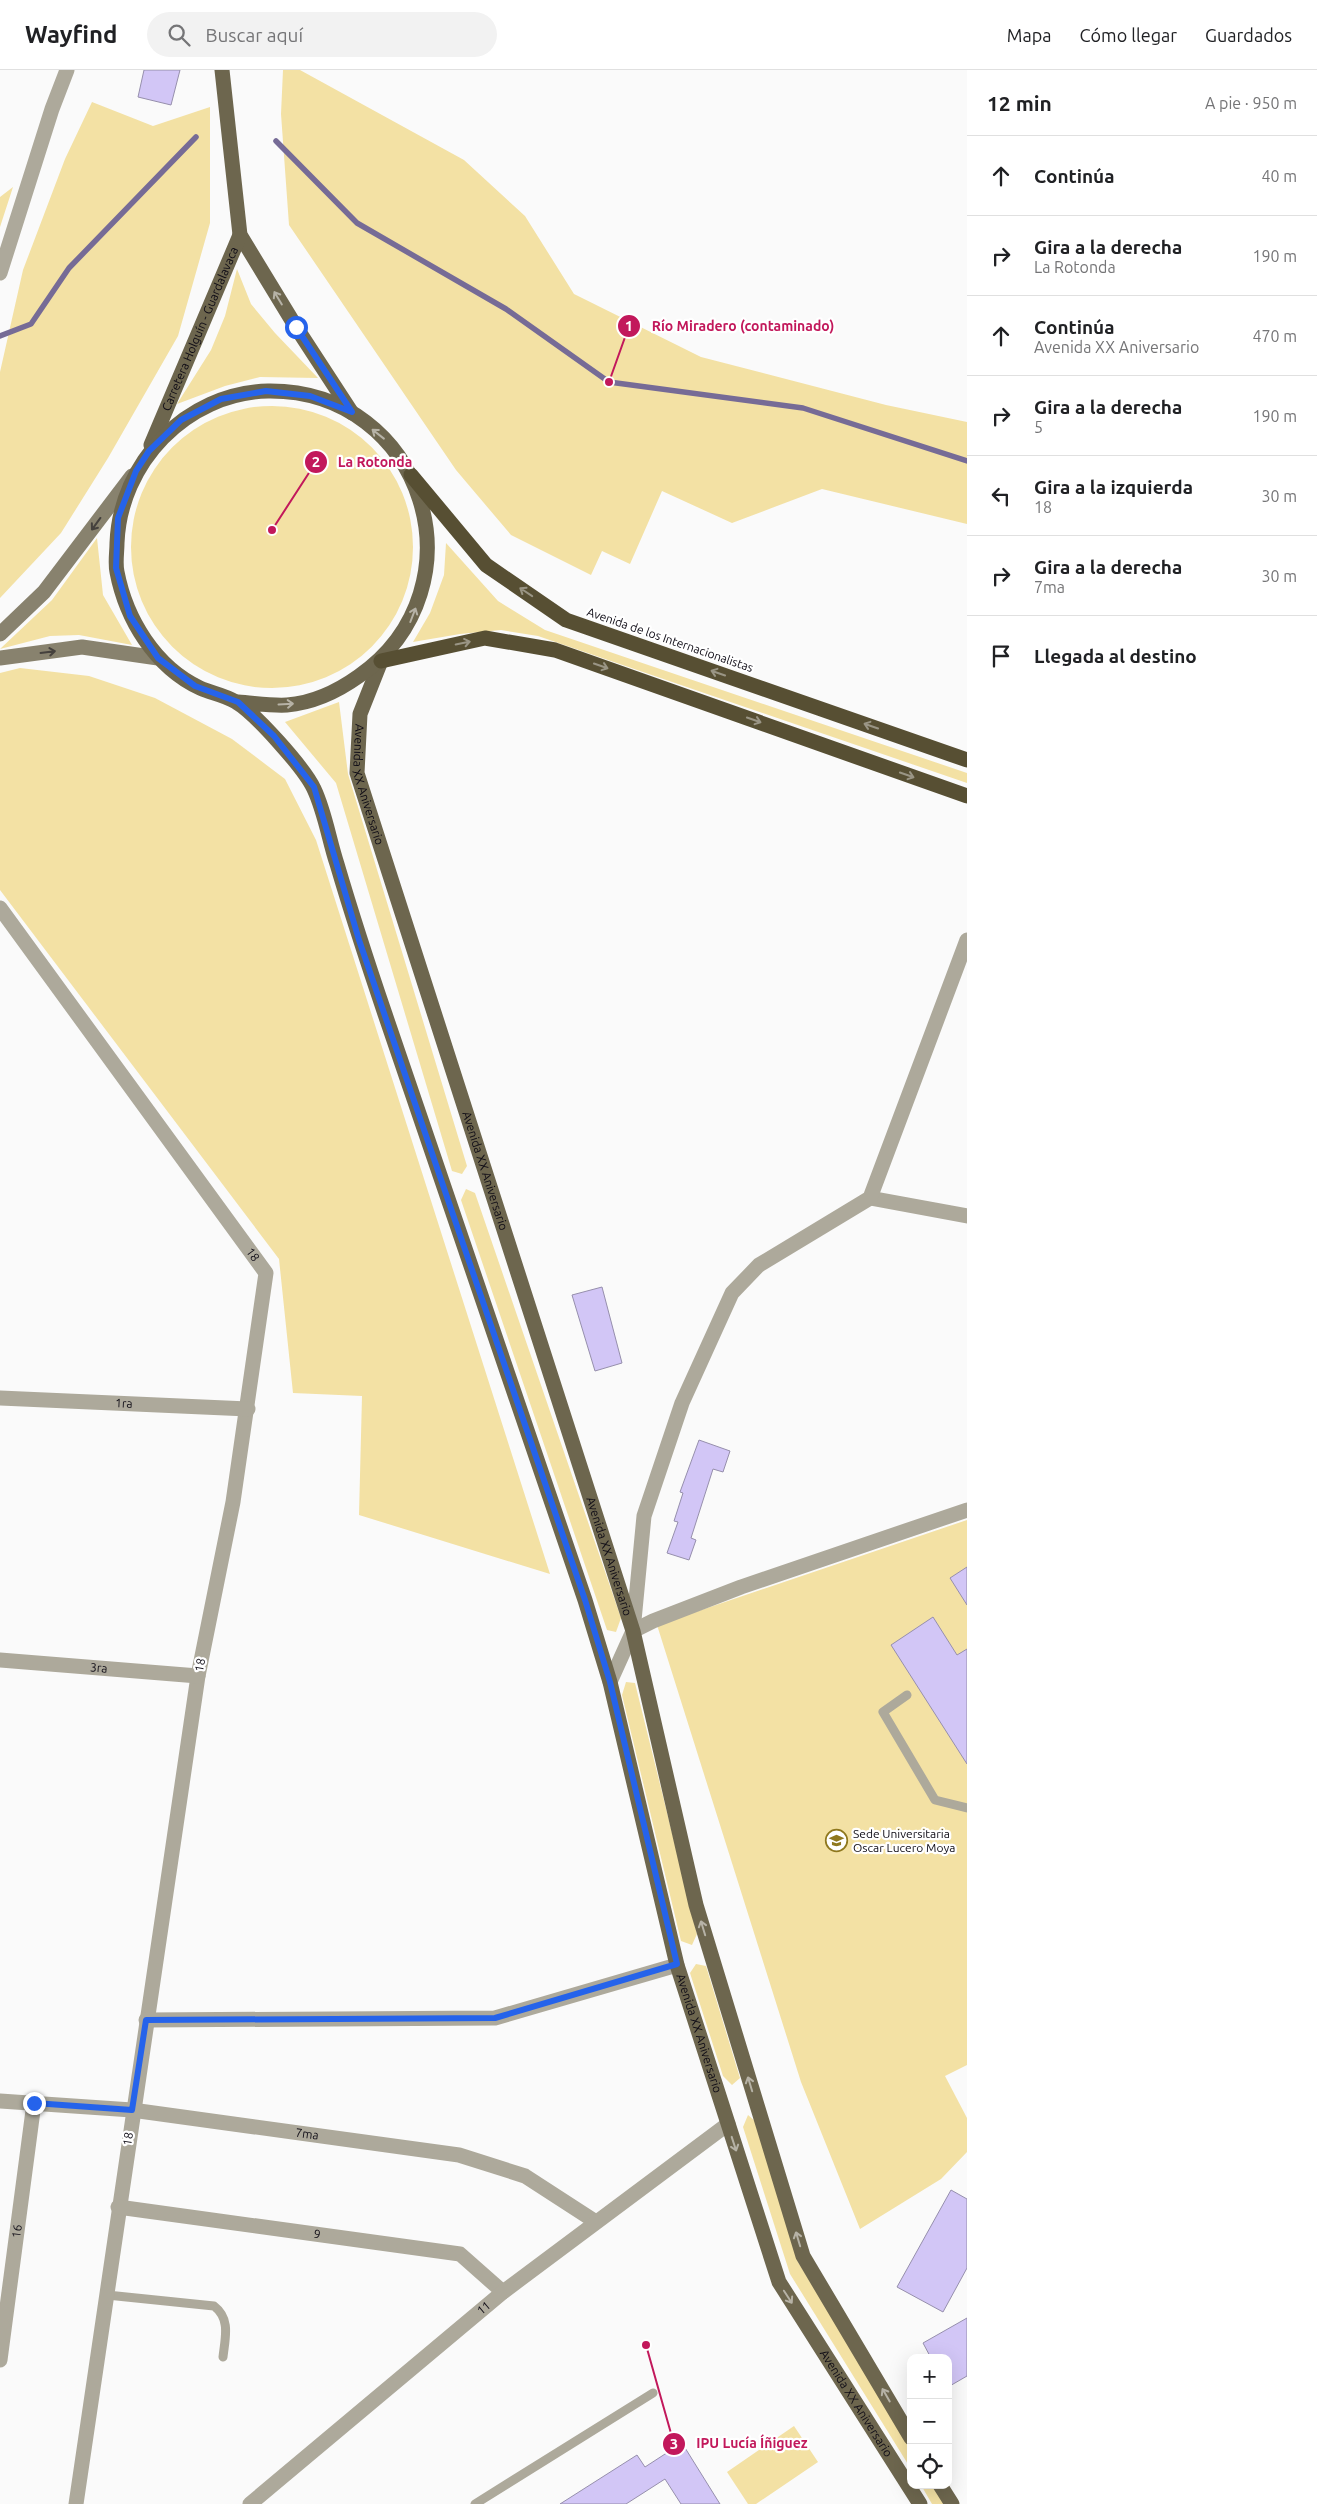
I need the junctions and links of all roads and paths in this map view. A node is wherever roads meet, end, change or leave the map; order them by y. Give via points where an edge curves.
1 (67, 70) edge
2 (222, 70) edge
3 (240, 235) junction
4 (0, 272) edge
5 (352, 412) junction
6 (149, 451) junction
7 (136, 471) junction
8 (411, 475) junction
9 (0, 634) edge
10 (0, 658) edge
11 (158, 658) junction
12 (381, 661) junction
13 (238, 702) junction
14 (967, 760) edge
15 (967, 796) edge
16 (0, 908) edge
17 (967, 940) edge
18 (870, 1198) junction
19 (967, 1216) edge
20 (0, 1398) edge
21 (248, 1409) junction
22 (967, 1510) edge
23 (633, 1631) junction
24 (0, 1660) edge
25 (198, 1676) junction
26 (610, 1682) junction
27 (907, 1695) dead end
28 (967, 1808) edge
29 (677, 1964) junction
30 (146, 2020) junction
31 (0, 2101) edge
32 (34, 2103) junction
33 (132, 2110) junction
34 (728, 2124) junction
35 (118, 2207) junction
36 (596, 2222) junction
37 (503, 2292) junction
38 (107, 2295) junction
39 (223, 2357) dead end
40 (0, 2360) edge
41 (653, 2393) dead end
42 (907, 2431) edge
43 (943, 2489) edge
44 (76, 2504) edge
45 (250, 2504) edge
46 (475, 2504) edge
47 (920, 2504) edge
48 (952, 2504) edge

1 - 4 street
2 - 3 main road, Carretera Holguín - Guardalavaca
5 -> 3 main road, Carretera Holguín - Guardalavaca
3 - 6 main road, Carretera Holguín - Guardalavaca
5 - 6 main road via 310,396 266,391 221,399 181,420
8 -> 5 main road via 386,440
6 - 7 main road
7 -> 9 main road via 44,592
7 - 11 main road via 118,518 116,568 130,616
12 -> 8 main road via 411,620 427,573 427,522
14 -> 8 highway, Avenida de los Internacionalistas via 566,620 486,565
10 -> 11 main road via 82,647
11 - 13 main road via 195,686
13 -> 12 main road via 289,705 339,691
12 -> 15 highway via 485,638 555,650
12 - 23 main road, Avenida XX Aniversario via 360,714 357,773
13 - 26 main road, Avenida XX Aniversario via 274,736 314,787 362,949
16 - 21 street, 18 via 266,1273
17 - 18 street
18 - 19 street
18 - 23 street via 759,1265 732,1293 682,1403 644,1516
20 - 21 street, 1ra
21 - 25 street, 18
22 - 23 street via 741,1587 653,1620
23 - 26 street
42 -> 23 main road, Avenida XX Aniversario via 803,2256 696,1905
24 - 25 street, 3ra
25 - 30 street, 18
26 - 29 main road, Avenida XX Aniversario
27 - 28 lane via 883,1712 935,1800
29 - 30 street via 495,2018
29 - 34 main road, Avenida XX Aniversario
30 - 33 street, 18
31 - 32 street, 7ma
32 - 33 street, 7ma
32 - 40 street, 16
33 - 35 street, 18
33 - 36 street, 7ma via 459,2155 525,2176
34 - 36 street, 11
34 -> 47 main road, Avenida XX Aniversario via 779,2282
35 - 37 street, 9 via 460,2254
35 - 38 street, 18
36 - 37 street, 11
37 - 45 street, 11
38 - 39 lane via 214,2306 226,2321
38 - 44 street, 18
41 - 46 lane
43 - 48 main road

